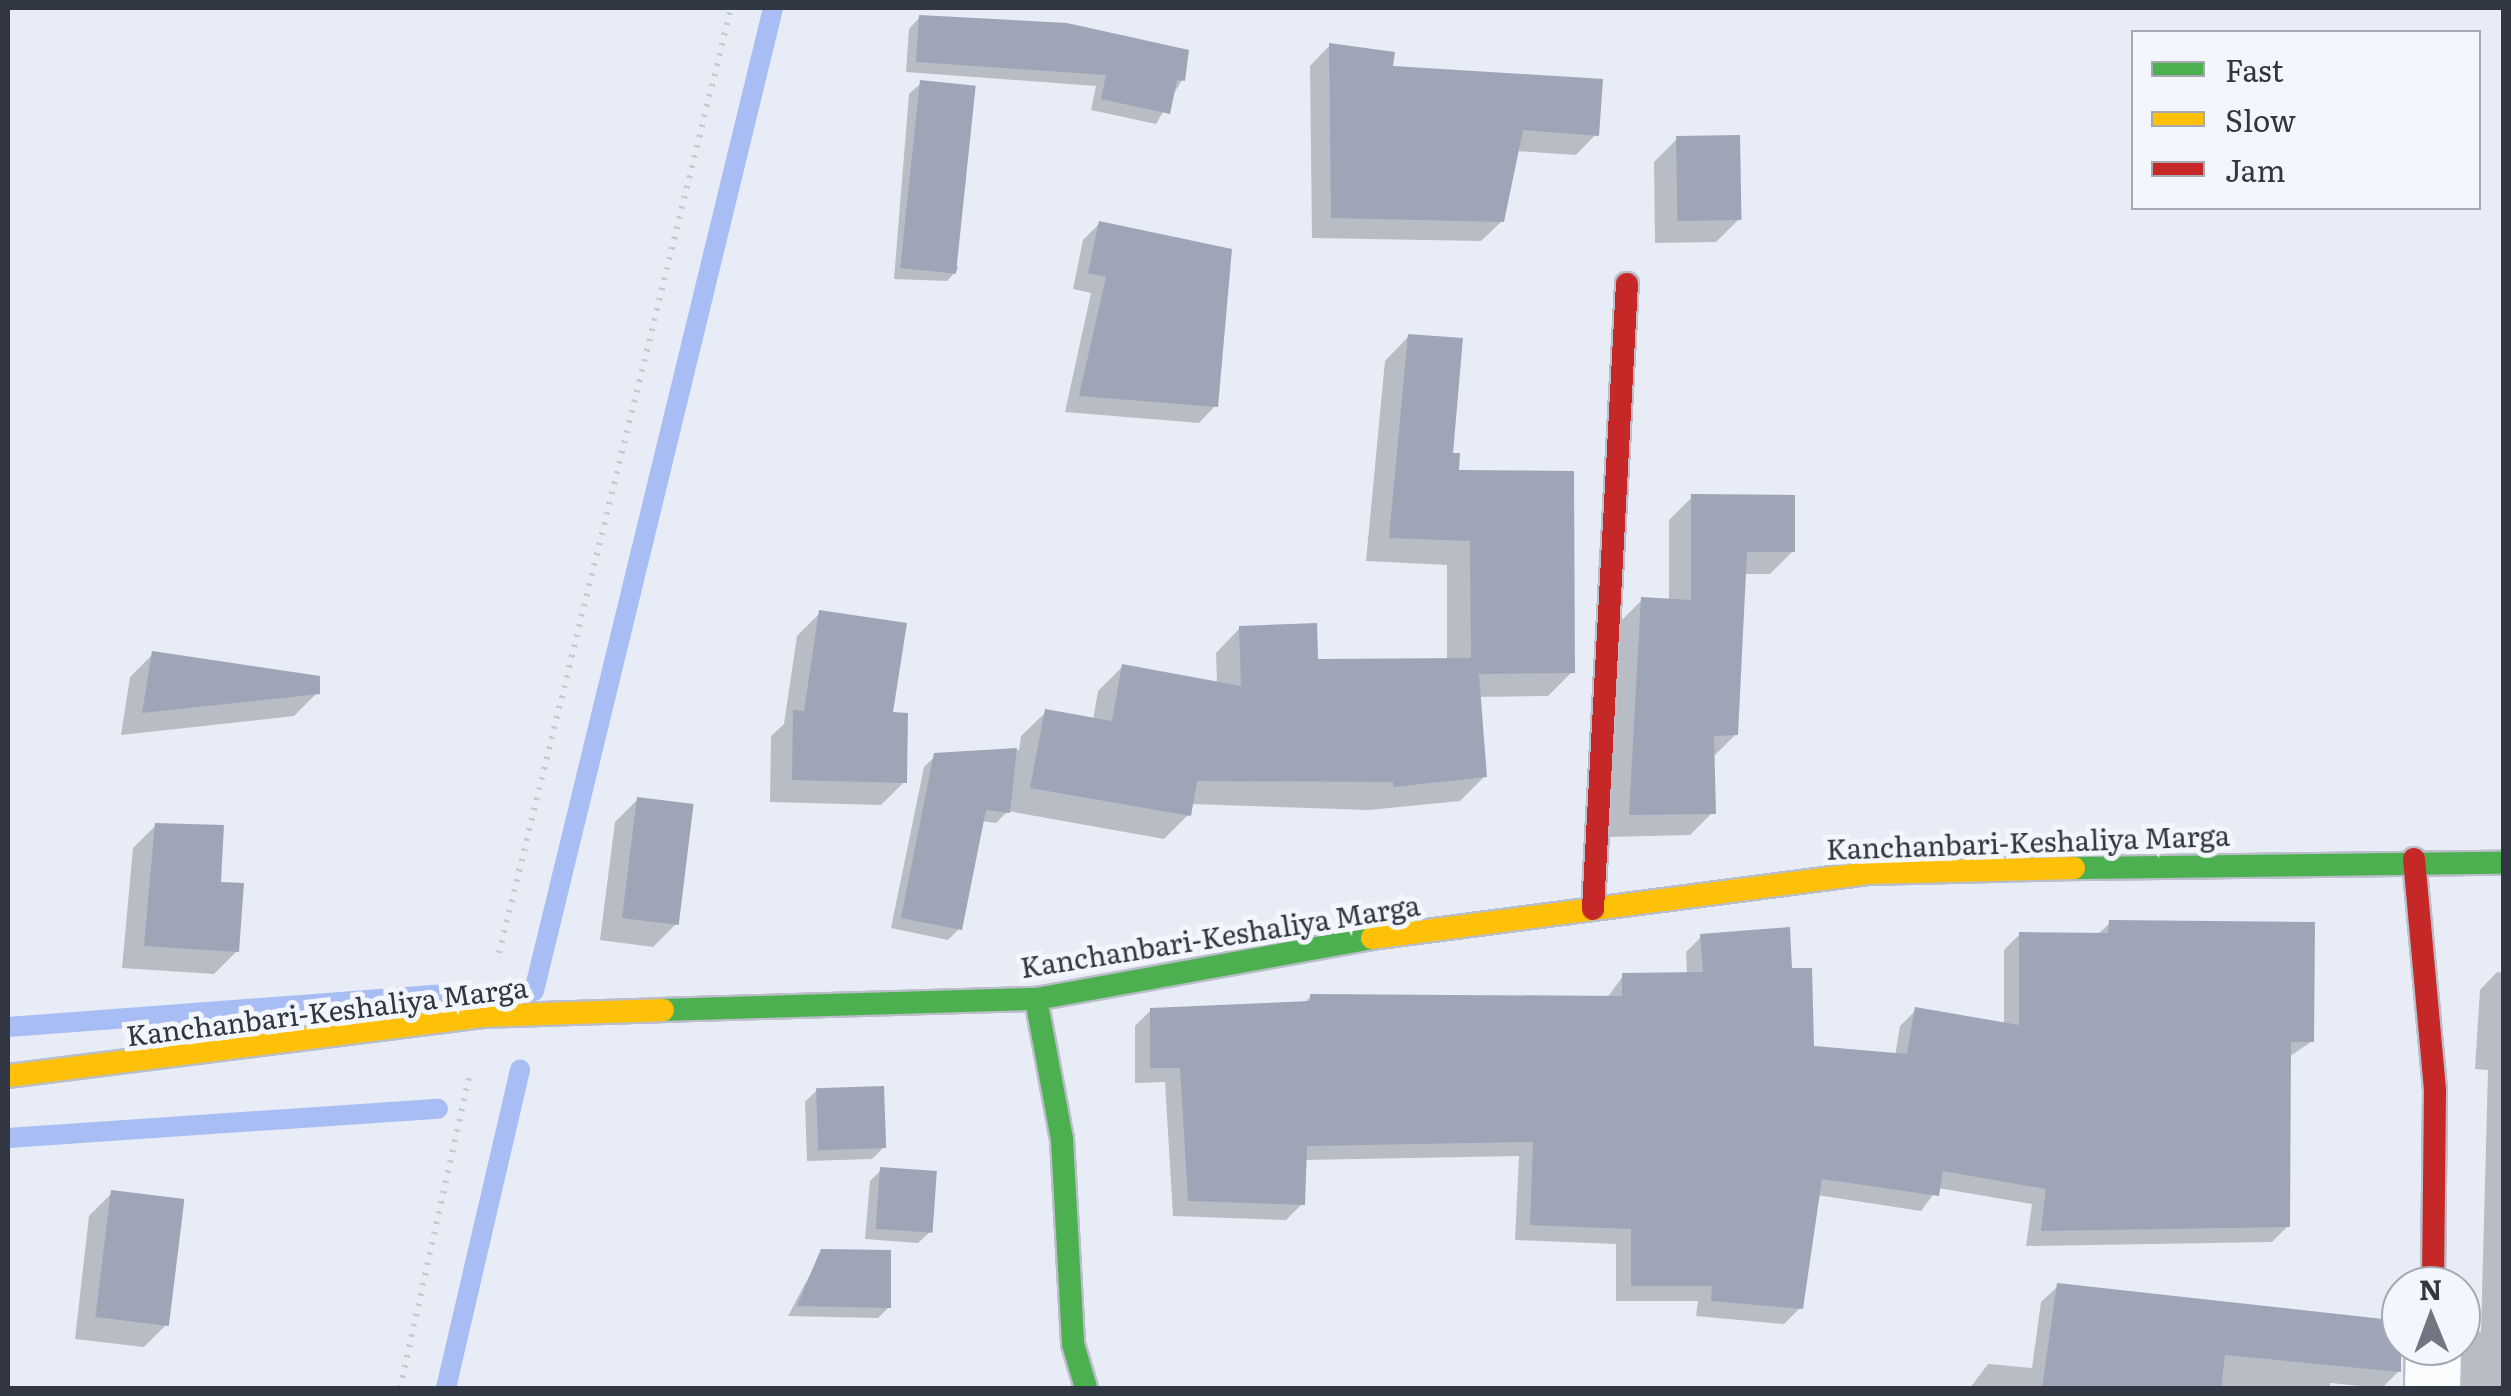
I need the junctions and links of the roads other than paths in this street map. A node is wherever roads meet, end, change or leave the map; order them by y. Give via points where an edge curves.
1 (1627, 284) dead end
2 (2414, 859) junction
3 (2504, 862) edge
4 (1593, 909) junction
5 (1036, 998) junction
6 (8, 1076) edge
7 (2433, 1266) edge
8 (1086, 1388) edge

1 - 4 street
2 - 3 street, Kanchanbari-Keshaliya Marga
2 - 4 street, Kanchanbari-Keshaliya Marga via 1869,872
2 - 7 street via 2435,1091
4 - 5 street, Kanchanbari-Keshaliya Marga via 1284,949
5 - 6 street, Kanchanbari-Keshaliya Marga via 483,1016
5 - 8 street via 1062,1139 1073,1344

